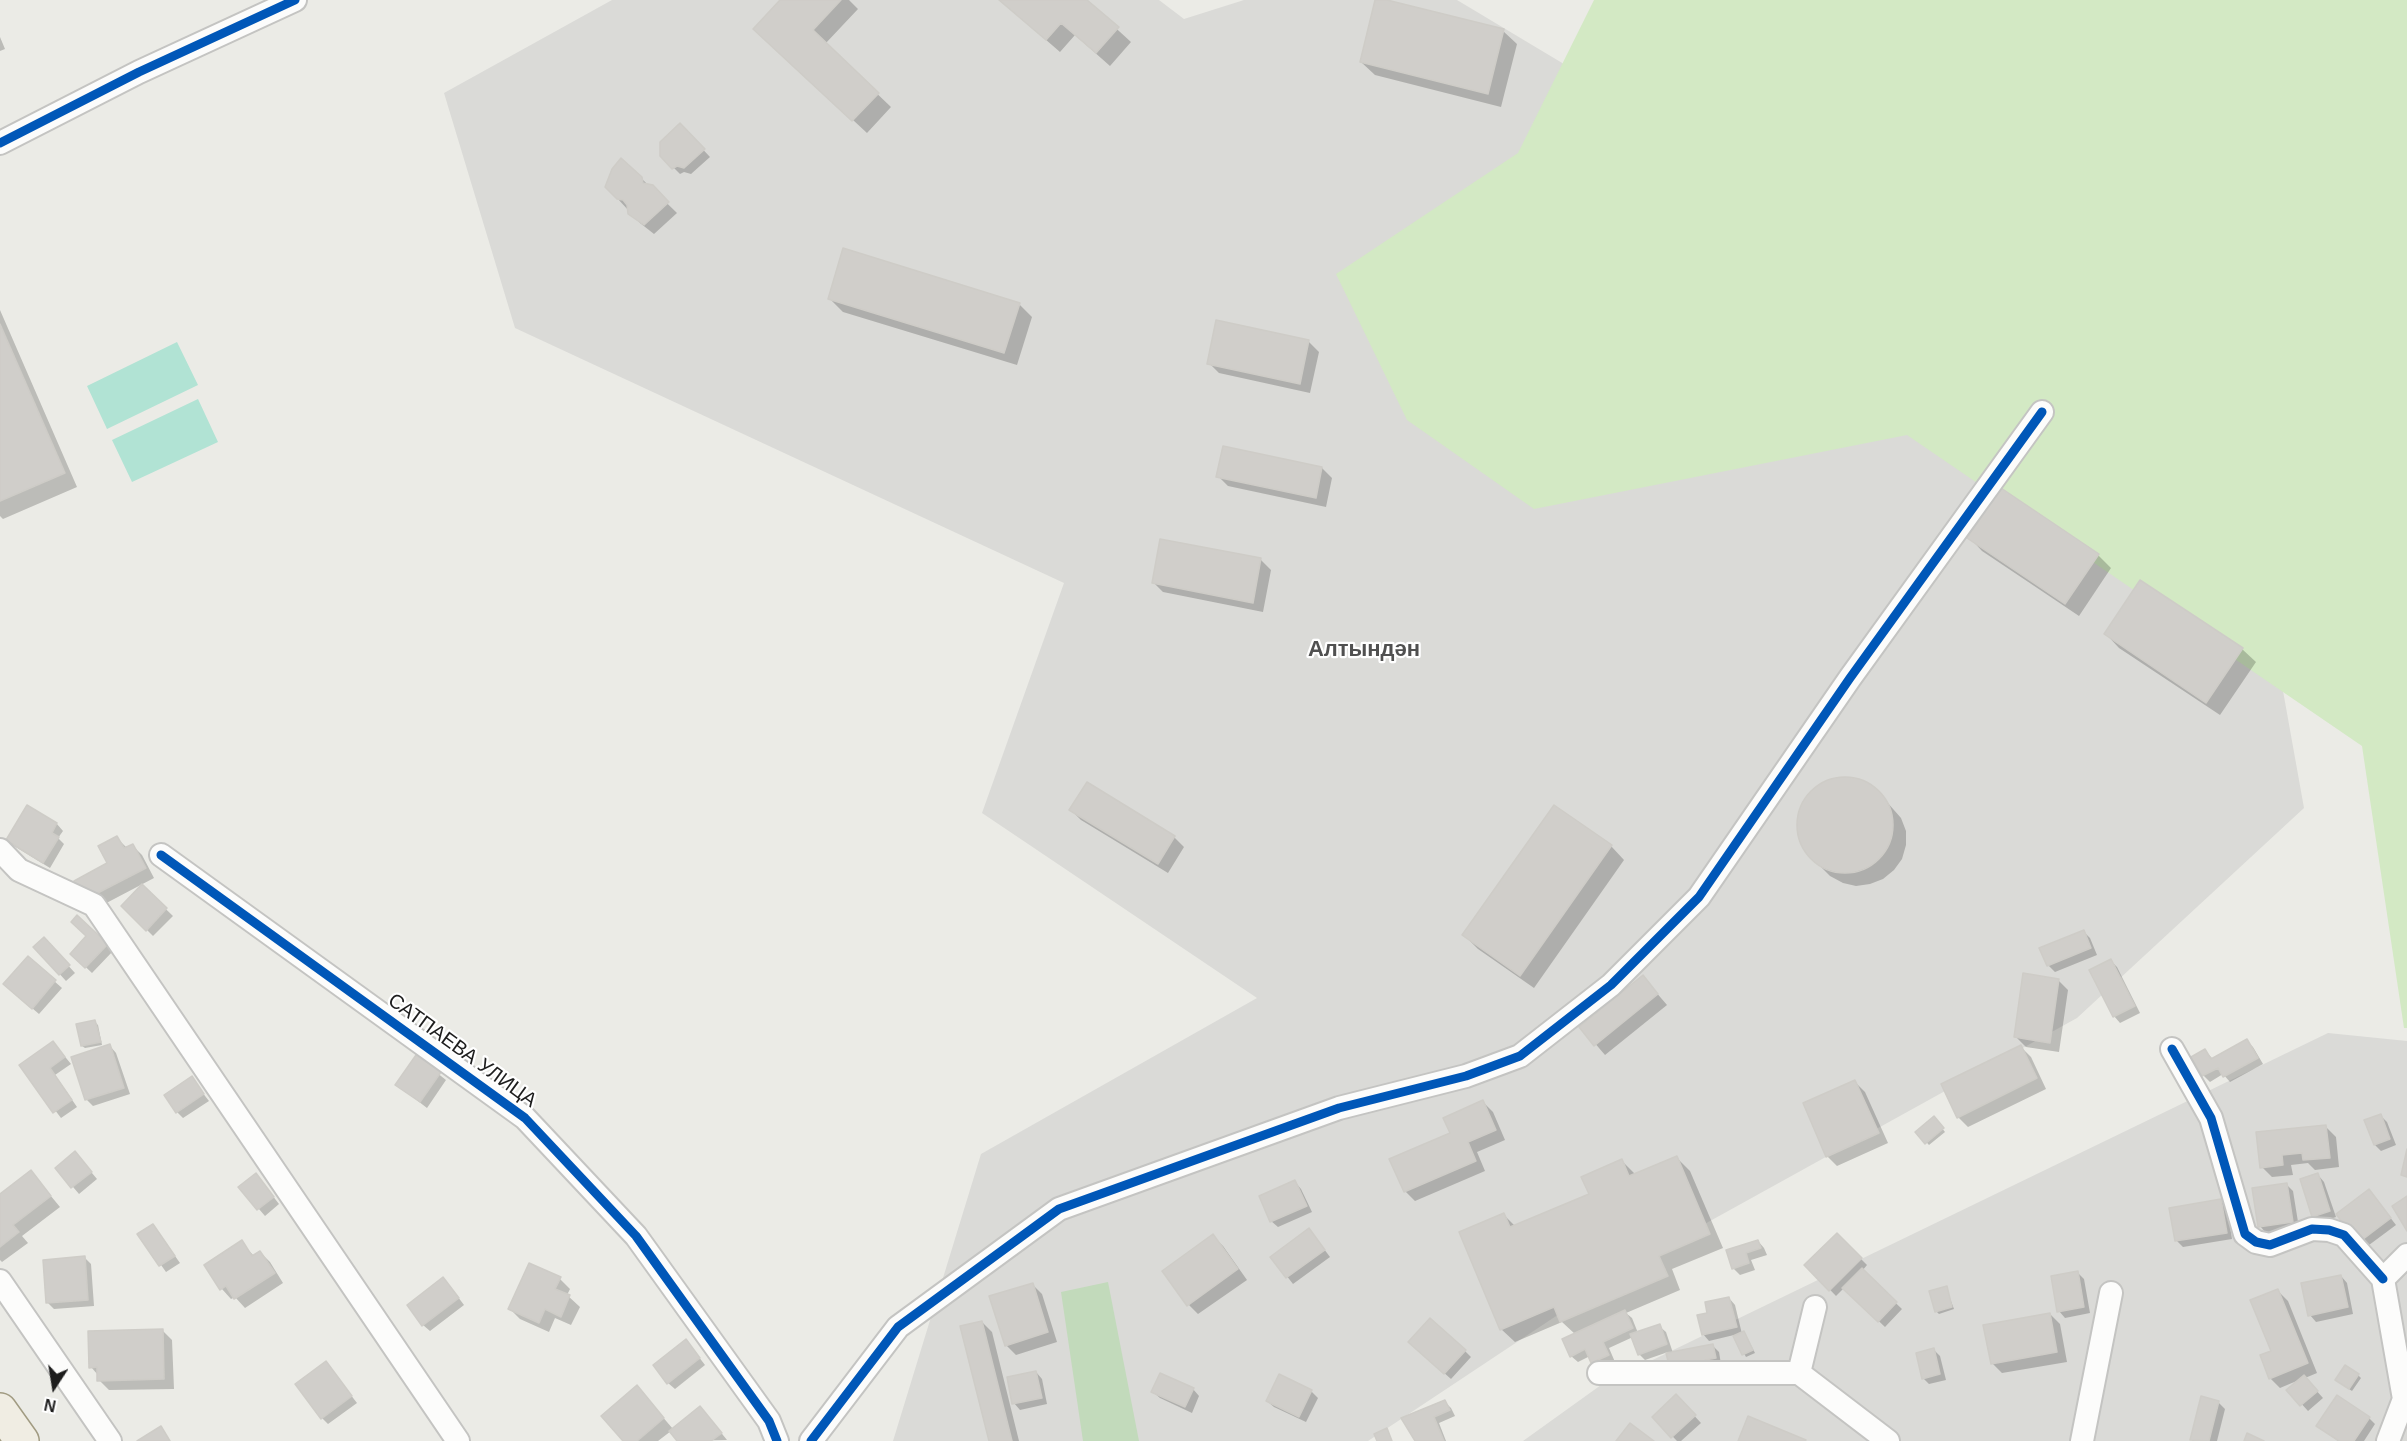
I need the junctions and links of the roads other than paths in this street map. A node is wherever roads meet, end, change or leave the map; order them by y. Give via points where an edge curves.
1 (295, 0) edge
2 (0, 143) edge
3 (2042, 412) dead end
4 (0, 850) edge
5 (161, 855) dead end
6 (2172, 1049) dead end
7 (2407, 1255) edge
8 (2383, 1279) junction
9 (0, 1281) edge
10 (2111, 1293) dead end
11 (1815, 1307) dead end
12 (1599, 1373) dead end
13 (1799, 1373) junction
14 (0, 1410) edge
15 (22, 1441) edge
16 (110, 1441) edge
17 (458, 1441) edge
18 (777, 1441) edge
19 (811, 1441) edge
20 (1888, 1441) edge
21 (2082, 1441) edge
22 (2388, 1441) edge

1 - 2 street via 139,72
3 - 19 street via 1850,678 1699,897 1611,985 1520,1056 1466,1076 1339,1108 1059,1209 898,1327
4 - 17 street via 19,870 94,905
5 - 18 street, САТПАЕВА УЛИЦА via 525,1118 636,1236 770,1421
6 - 8 street via 2211,1118 2245,1234 2270,1245 2312,1229 2329,1230 2344,1235
7 - 8 street
8 - 22 street via 2404,1399
9 - 16 street
10 - 21 street
11 - 13 street
12 - 13 street
13 - 20 street
14 - 15 main road

